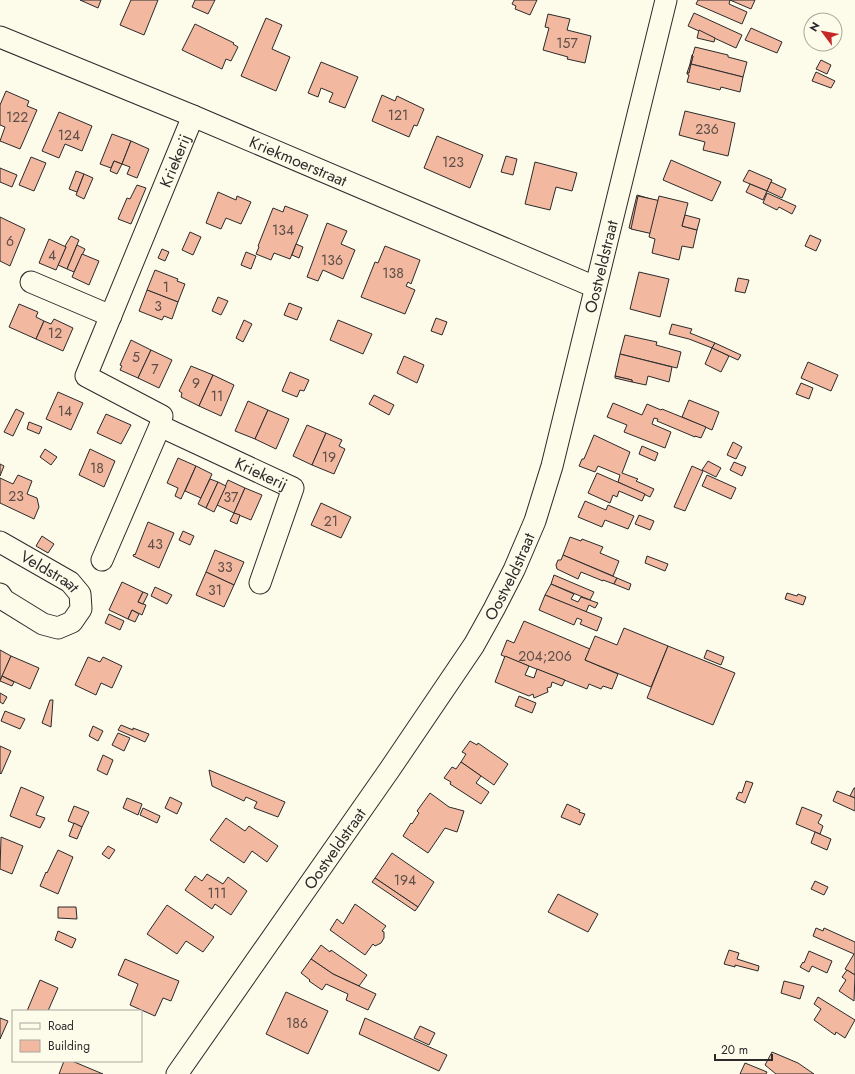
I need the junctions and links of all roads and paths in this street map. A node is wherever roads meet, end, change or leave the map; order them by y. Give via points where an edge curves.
1 (666, 0) edge
2 (0, 37) edge
3 (193, 116) junction
4 (31, 282) dead end
5 (596, 287) junction
6 (111, 316) junction
7 (160, 426) junction
8 (0, 542) edge
9 (102, 560) dead end
10 (260, 583) dead end
11 (0, 594) edge
12 (177, 1074) edge

1 - 5 street, Oostveldstraat
2 - 3 street, Kriekmoerstraat
3 - 5 street, Kriekmoerstraat
3 - 6 street, Kriekerij
4 - 6 street
5 - 12 street, Oostveldstraat via 552,466 537,514 514,570 494,609 474,645 390,769
6 - 7 street, Kriekerij via 86,376 162,416
7 - 9 street
7 - 10 street, Kriekerij via 293,488
8 - 11 street, Veldstraat via 70,582 80,594 81,609 72,622 58,628 43,624 4,600

